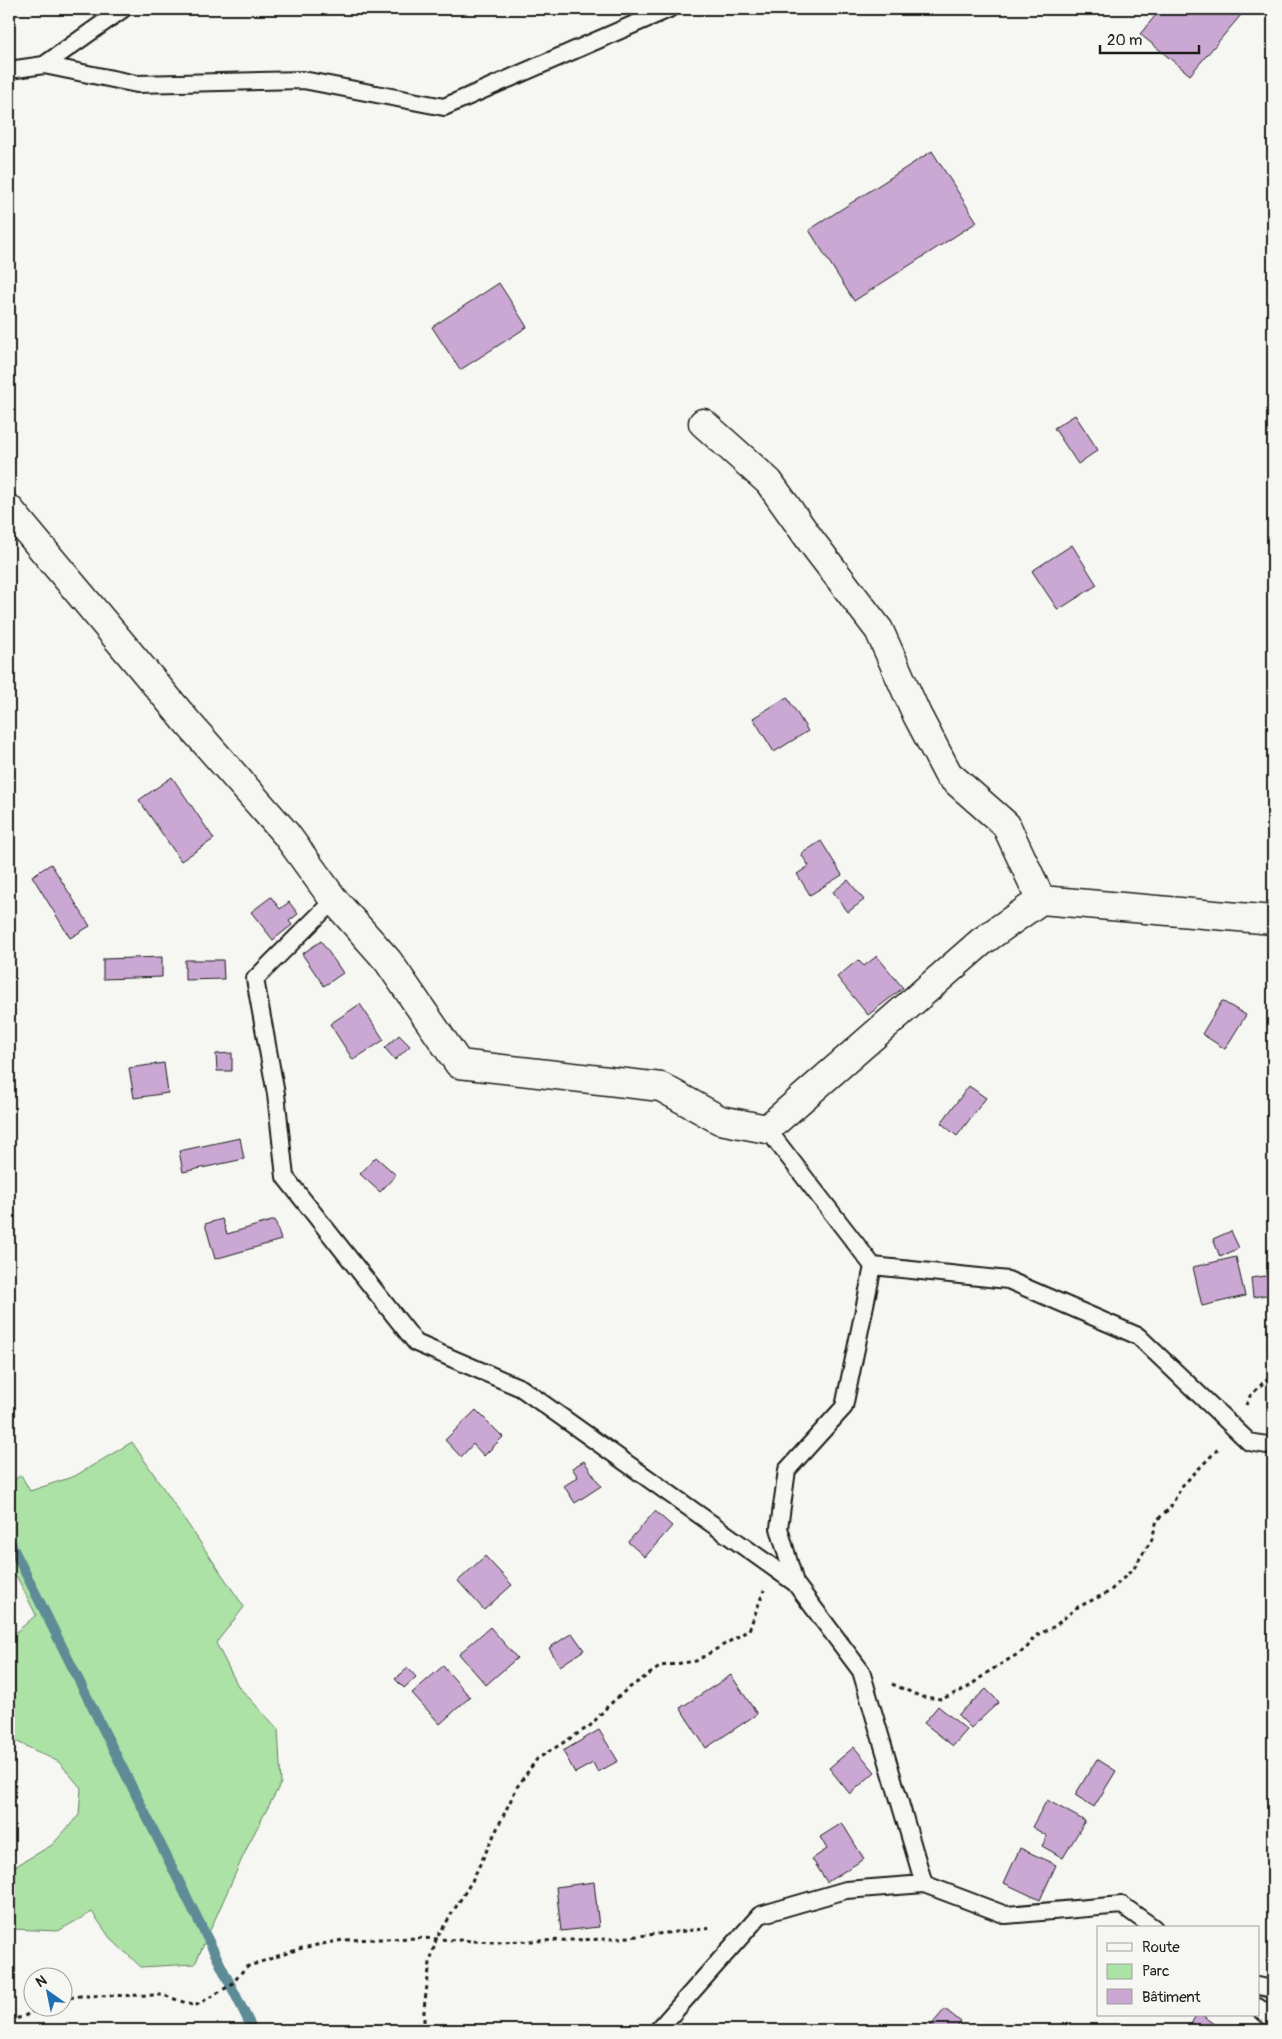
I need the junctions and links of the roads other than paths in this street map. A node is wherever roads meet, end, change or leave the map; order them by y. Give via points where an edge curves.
1 (123, 9) edge
2 (669, 9) edge
3 (44, 65) junction
4 (9, 70) edge
5 (703, 423) dead end
6 (9, 508) edge
7 (334, 900) junction
8 (1041, 900) junction
9 (1273, 920) edge
10 (767, 1129) junction
11 (873, 1266) junction
12 (1273, 1446) edge
13 (795, 1583) junction
14 (924, 1884) junction
15 (1151, 1926) edge
16 (1260, 1986) edge
17 (1273, 1989) edge
18 (1260, 2009) edge
19 (1273, 2020) edge
20 (658, 2030) edge

1 - 3 lane
2 - 3 lane via 444,107 303,80 137,84
3 - 4 lane
5 - 8 street via 770,482 879,630 948,774 1006,825
6 - 7 street via 188,723 286,834
7 - 10 street via 388,961 459,1064 660,1087 720,1120
7 - 13 lane via 256,979 276,1094 285,1177 416,1343 521,1388
8 - 9 street
8 - 10 street via 981,942
10 - 11 lane
11 - 12 lane via 1008,1280 1138,1336 1250,1442
11 - 13 lane via 844,1407 787,1470 779,1528
13 - 14 lane via 861,1671
14 - 15 lane via 1006,1915 1122,1905
14 - 20 lane via 846,1890 760,1915
16 - 17 lane
18 - 19 lane

